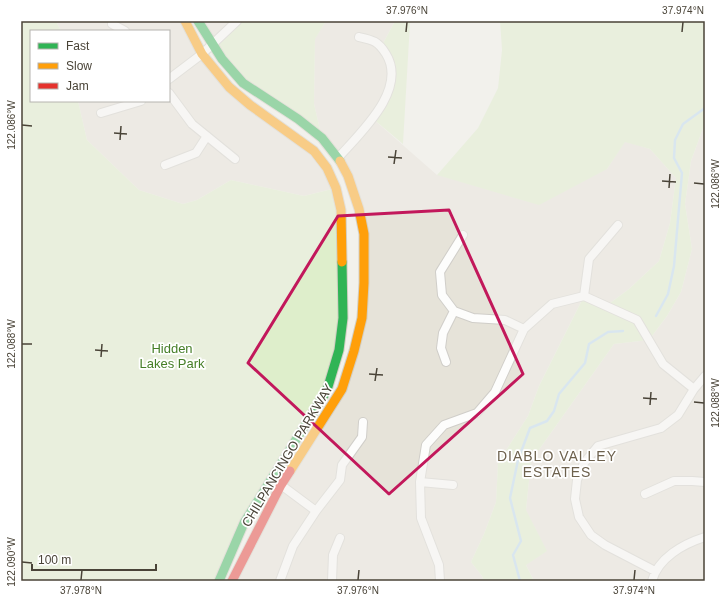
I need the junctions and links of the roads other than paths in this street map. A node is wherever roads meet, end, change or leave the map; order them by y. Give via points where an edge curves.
1 (186, 21) edge
2 (198, 21) edge
3 (237, 21) edge
4 (112, 24) dead end
5 (123, 30) edge
6 (359, 37) dead end
7 (212, 45) junction
8 (202, 54) junction
9 (170, 78) edge
10 (170, 94) edge
11 (138, 102) edge
12 (101, 113) dead end
13 (207, 136) junction
14 (338, 158) junction
15 (235, 159) dead end
16 (165, 164) dead end
17 (618, 225) dead end
18 (463, 235) dead end
19 (584, 296) junction
20 (454, 312) junction
21 (524, 329) junction
22 (446, 362) dead end
23 (705, 376) edge
24 (694, 389) junction
25 (363, 422) dead end
26 (272, 478) junction
27 (420, 482) junction
28 (705, 482) edge
29 (282, 485) junction
30 (453, 485) dead end
31 (645, 494) dead end
32 (316, 510) junction
33 (705, 536) edge
34 (340, 538) dead end
35 (655, 571) junction
36 (219, 581) edge
37 (232, 581) edge
38 (280, 581) edge
39 (332, 581) edge
40 (440, 581) edge
41 (652, 581) edge

1 - 8 street, CHILPANCINGO PARKWAY
2 - 7 street, CHILPANCINGO PARKWAY
3 - 7 street
4 - 5 street
6 - 14 street via 376,42 381,47 390,64 391,85 388,95 372,118
7 - 8 street
7 - 14 street, CHILPANCINGO PARKWAY via 243,82 322,138
8 - 9 street
8 - 26 street, CHILPANCINGO PARKWAY via 229,87 314,151 327,168 336,188 341,210 343,318 339,350 327,390
10 - 13 street via 192,124
11 - 12 street
13 - 15 street
13 - 16 street via 196,153
14 - 29 street, CHILPANCINGO PARKWAY via 348,176 364,234 362,318 342,389
17 - 19 street via 589,259
18 - 20 street via 440,272 442,295
19 - 21 street via 552,304
19 - 24 street via 637,320 663,364
20 - 21 street via 473,318 505,320
20 - 22 street via 443,333 441,348
21 - 27 street via 495,392 477,413 444,425 426,445
23 - 24 street
24 - 35 street via 678,416 661,428 598,446 584,463 577,480 575,499 579,517 591,535
25 - 32 street via 362,437 342,465 340,480
26 - 29 street
26 - 36 street, CHILPANCINGO PARKWAY via 244,523
27 - 30 street
27 - 40 street via 421,518 439,565
28 - 31 street via 674,481
29 - 32 street
29 - 37 street, CHILPANCINGO PARKWAY
32 - 38 street via 293,546
33 - 35 street via 671,554
34 - 39 street via 333,555
35 - 41 street

